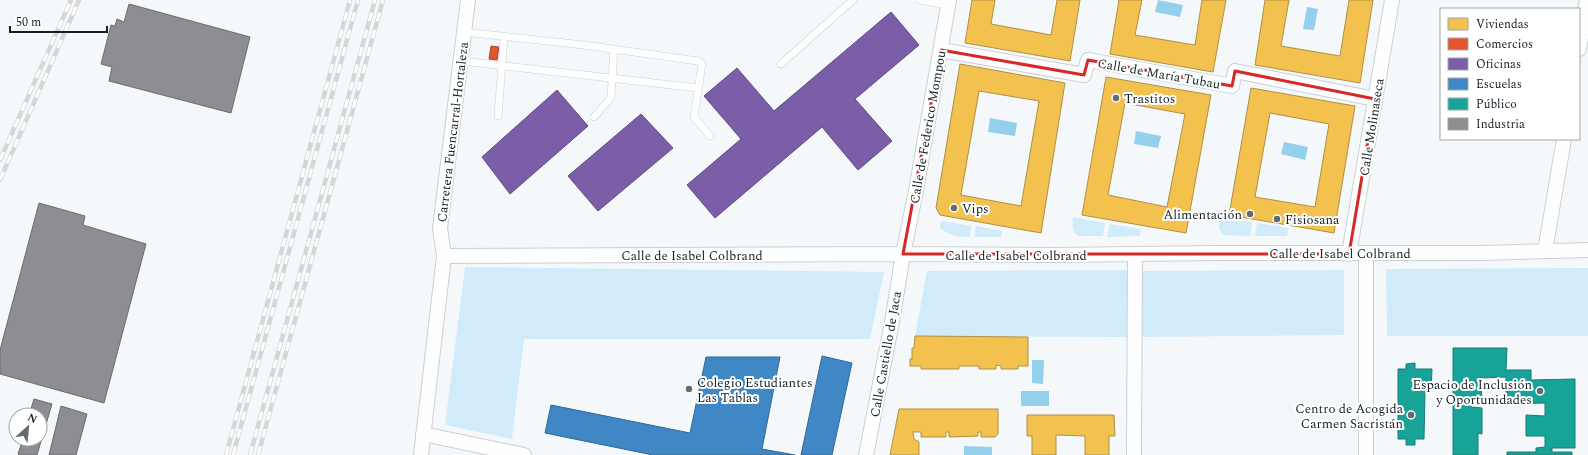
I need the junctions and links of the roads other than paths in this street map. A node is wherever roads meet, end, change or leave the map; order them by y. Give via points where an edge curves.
1 (468, 0) edge
2 (854, 0) edge
3 (920, 0) edge
4 (1392, 0) edge
5 (1587, 0) edge
6 (949, 3) edge
7 (464, 32) junction
8 (504, 37) junction
9 (1580, 43) edge
10 (614, 49) junction
11 (940, 50) junction
12 (461, 61) junction
13 (781, 64) dead end
14 (502, 65) junction
15 (612, 78) junction
16 (698, 88) junction
17 (1375, 99) junction
18 (498, 116) dead end
19 (594, 117) dead end
20 (710, 136) dead end
21 (1564, 140) edge
22 (1588, 250) edge
23 (1545, 251) junction
24 (903, 254) junction
25 (1135, 254) junction
26 (1349, 254) junction
27 (1366, 254) junction
28 (444, 256) junction
29 (423, 434) junction
30 (421, 455) edge
31 (524, 455) edge
32 (866, 455) edge
33 (1134, 455) edge
34 (1366, 455) edge

1 - 7 street, Carretera Fuencarral-Hortaleza
2 - 13 lane
3 - 6 lane
4 - 17 street, Calle Molinaseca
5 - 9 street
6 - 11 street, Calle de Federico Mompou
7 - 8 lane
7 - 12 street, Carretera Fuencarral-Hortaleza
8 - 10 lane
8 - 14 lane
10 - 15 lane
10 - 16 lane via 698,61 702,64
11 - 17 street, Calle de María Tubau via 1084,75 1088,60 1232,86 1235,71
11 - 24 street, Calle de Federico Mompou
12 - 14 lane
12 - 28 street, Carretera Fuencarral-Hortaleza via 440,228
14 - 15 lane
14 - 18 lane
15 - 16 lane
15 - 19 lane via 609,100
16 - 20 lane via 694,117
17 - 26 street, Calle Molinaseca
21 - 23 street
22 - 23 street, Calle de Isabel Colbrand
23 - 27 street, Calle de Isabel Colbrand
24 - 25 street, Calle de Isabel Colbrand
24 - 28 street, Calle de Isabel Colbrand
24 - 32 street, Calle Castiello de Jaca
25 - 26 street, Calle de Isabel Colbrand
25 - 33 street
26 - 27 street, Calle de Isabel Colbrand
27 - 34 street
28 - 29 street, Carretera Fuencarral-Hortaleza
29 - 30 street, Carretera Fuencarral-Hortaleza
29 - 31 street

